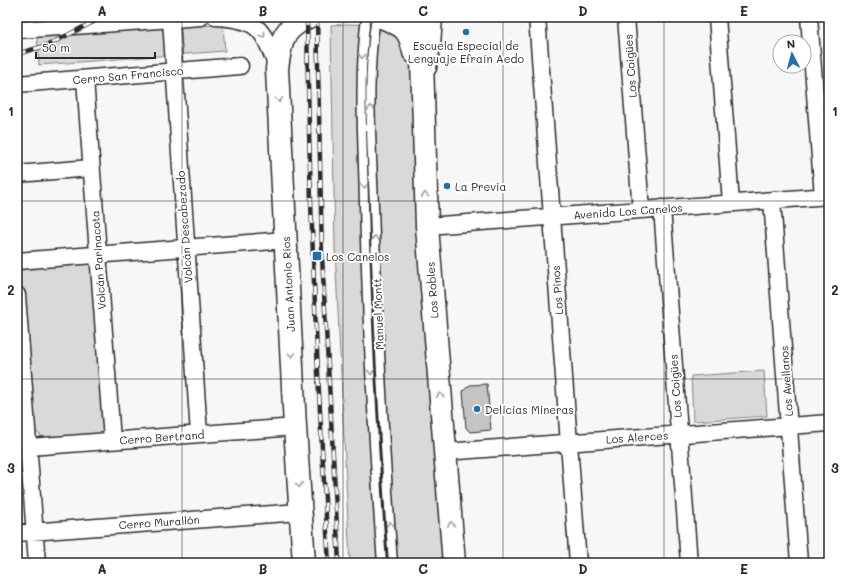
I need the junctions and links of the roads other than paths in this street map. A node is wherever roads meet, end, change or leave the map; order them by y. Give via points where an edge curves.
1 (201, 17) edge
2 (216, 17) edge
3 (308, 17) edge
4 (366, 17) edge
5 (376, 17) edge
6 (382, 17) edge
7 (415, 17) edge
8 (434, 17) edge
9 (537, 17) edge
10 (626, 17) edge
11 (717, 17) edge
12 (809, 17) edge
13 (171, 20) junction
14 (17, 30) edge
15 (240, 66) dead end
16 (278, 69) junction
17 (173, 71) junction
18 (85, 79) junction
19 (17, 84) edge
20 (422, 97) junction
21 (92, 168) junction
22 (17, 174) edge
23 (826, 196) edge
24 (772, 200) junction
25 (730, 203) junction
26 (662, 208) junction
27 (641, 210) junction
28 (552, 216) junction
29 (427, 226) junction
30 (286, 240) junction
31 (186, 247) junction
32 (98, 254) junction
33 (17, 260) edge
34 (17, 296) edge
35 (19, 338) edge
36 (829, 423) edge
37 (789, 426) junction
38 (295, 427) junction
39 (199, 434) junction
40 (679, 434) junction
41 (112, 440) junction
42 (569, 442) junction
43 (29, 447) junction
44 (445, 452) junction
45 (300, 512) junction
46 (35, 532) junction
47 (17, 533) edge
48 (37, 563) edge
49 (304, 563) edge
50 (382, 563) edge
51 (393, 563) edge
52 (454, 563) edge
53 (578, 563) edge
54 (689, 563) edge
55 (799, 563) edge

1 - 13 street
2 -> 16 street via 245,20 255,26 267,40
3 - 16 main road, Juan Antonio Ríos via 292,25 285,35 280,46
4 -> 50 lane, Manuel Montt via 361,63 365,245 374,452
51 -> 5 lane, Manuel Montt via 381,392 375,228 371,51
6 - 20 main road via 397,23 408,32
7 - 20 main road via 422,60
8 - 20 street, Los Robles via 432,45
9 - 28 street, Los Pinos
10 - 27 street, Los Coigües
11 - 25 street
12 - 23 street
13 - 14 street
13 - 17 street, Volcán Descabezado
15 - 17 street, Cerro San Francisco
16 -> 30 main road, Juan Antonio Ríos
17 - 18 street, Cerro San Francisco
17 - 31 street, Volcán Descabezado
18 - 19 street, Cerro San Francisco
18 - 21 street, Volcán Parinacota
29 -> 20 main road, Los Robles
21 - 22 street
21 - 32 street, Volcán Parinacota
23 - 24 street, Avenida Los Canelos
24 - 25 street, Avenida Los Canelos
24 - 37 street, Los Avellanos
25 - 26 street, Avenida Los Canelos
26 - 27 street, Avenida Los Canelos
26 - 40 street, Los Coigües
27 - 28 street, Avenida Los Canelos
28 - 29 street, Avenida Los Canelos
28 - 42 street, Los Pinos
44 -> 29 main road, Los Robles
30 - 31 street
30 -> 38 main road, Juan Antonio Ríos
31 - 32 street
31 - 39 street, Volcán Descabezado
32 - 33 street
32 - 41 street, Volcán Parinacota
34 - 35 street
35 - 43 street
36 - 37 street, Los Alerces
37 - 40 street, Los Alerces
37 - 55 street, Los Avellanos
38 - 39 street, Cerro Bertrand
38 -> 45 main road, Juan Antonio Ríos
39 - 41 street, Cerro Bertrand
40 - 42 street, Los Alerces
40 - 54 street, Los Coigües
41 - 43 street, Cerro Bertrand
42 - 44 street, Los Alerces
42 - 53 street, Los Pinos
43 - 46 street
52 -> 44 main road, Los Robles
45 - 46 street, Cerro Murallón
45 - 49 main road, Juan Antonio Ríos
46 - 47 street, Cerro Murallón
46 - 48 street

